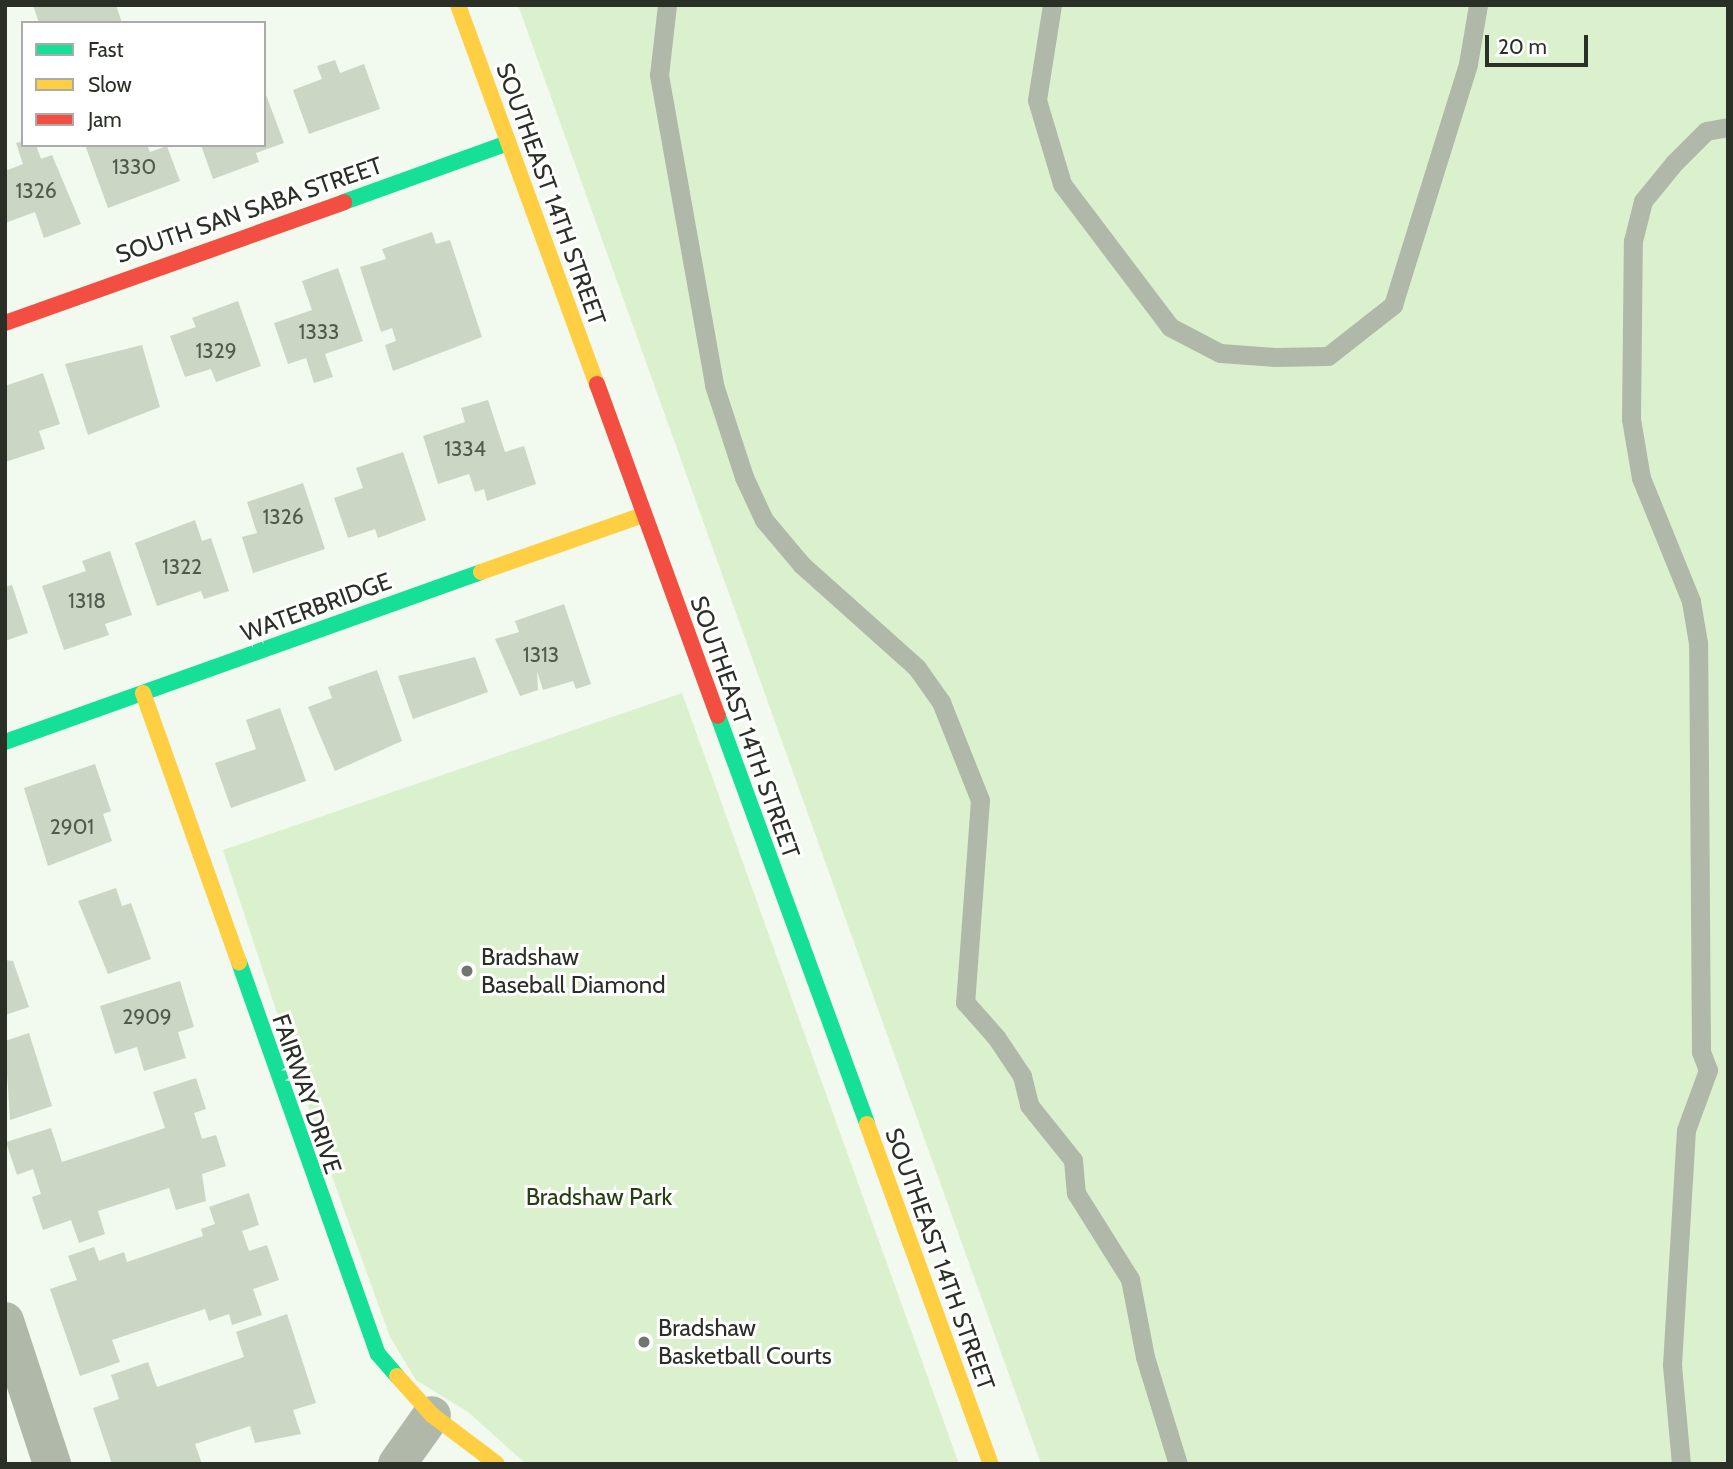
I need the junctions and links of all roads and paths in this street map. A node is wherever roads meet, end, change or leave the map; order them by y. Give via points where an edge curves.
1 (458, 5) edge
2 (667, 5) edge
3 (1052, 5) edge
4 (1478, 5) edge
5 (1728, 127) edge
6 (508, 143) junction
7 (5, 323) edge
8 (643, 515) junction
9 (143, 692) junction
10 (5, 742) edge
11 (5, 1321) edge
12 (432, 1415) junction
13 (52, 1464) edge
14 (397, 1464) edge
15 (497, 1464) edge
16 (991, 1464) edge
17 (1178, 1464) edge
18 (1681, 1464) edge

1 - 6 street, SOUTHEAST 14TH STREET
2 - 17 lane via 659,75 714,385 744,477 764,520 802,565 917,668 941,702 981,810 965,1002 996,1037 1022,1076 1029,1105 1073,1160 1076,1192 1130,1279 1145,1357
3 - 4 lane via 1037,100 1062,184 1170,327 1220,352 1275,356 1328,356 1393,305 1468,64
5 - 18 lane via 1706,131 1674,163 1643,201 1633,241 1630,419 1641,478 1690,601 1698,643 1701,1052 1708,1070 1686,1130 1672,1365
6 - 7 street, SOUTH SAN SABA STREET
6 - 8 street, SOUTHEAST 14TH STREET
8 - 9 street, WATERBRIDGE
8 - 16 street, SOUTHEAST 14TH STREET
9 - 10 street, WATERBRIDGE
9 - 12 street, FAIRWAY DRIVE via 378,1354
11 - 13 street
12 - 14 street
12 - 15 street, FAIRWAY DRIVE

